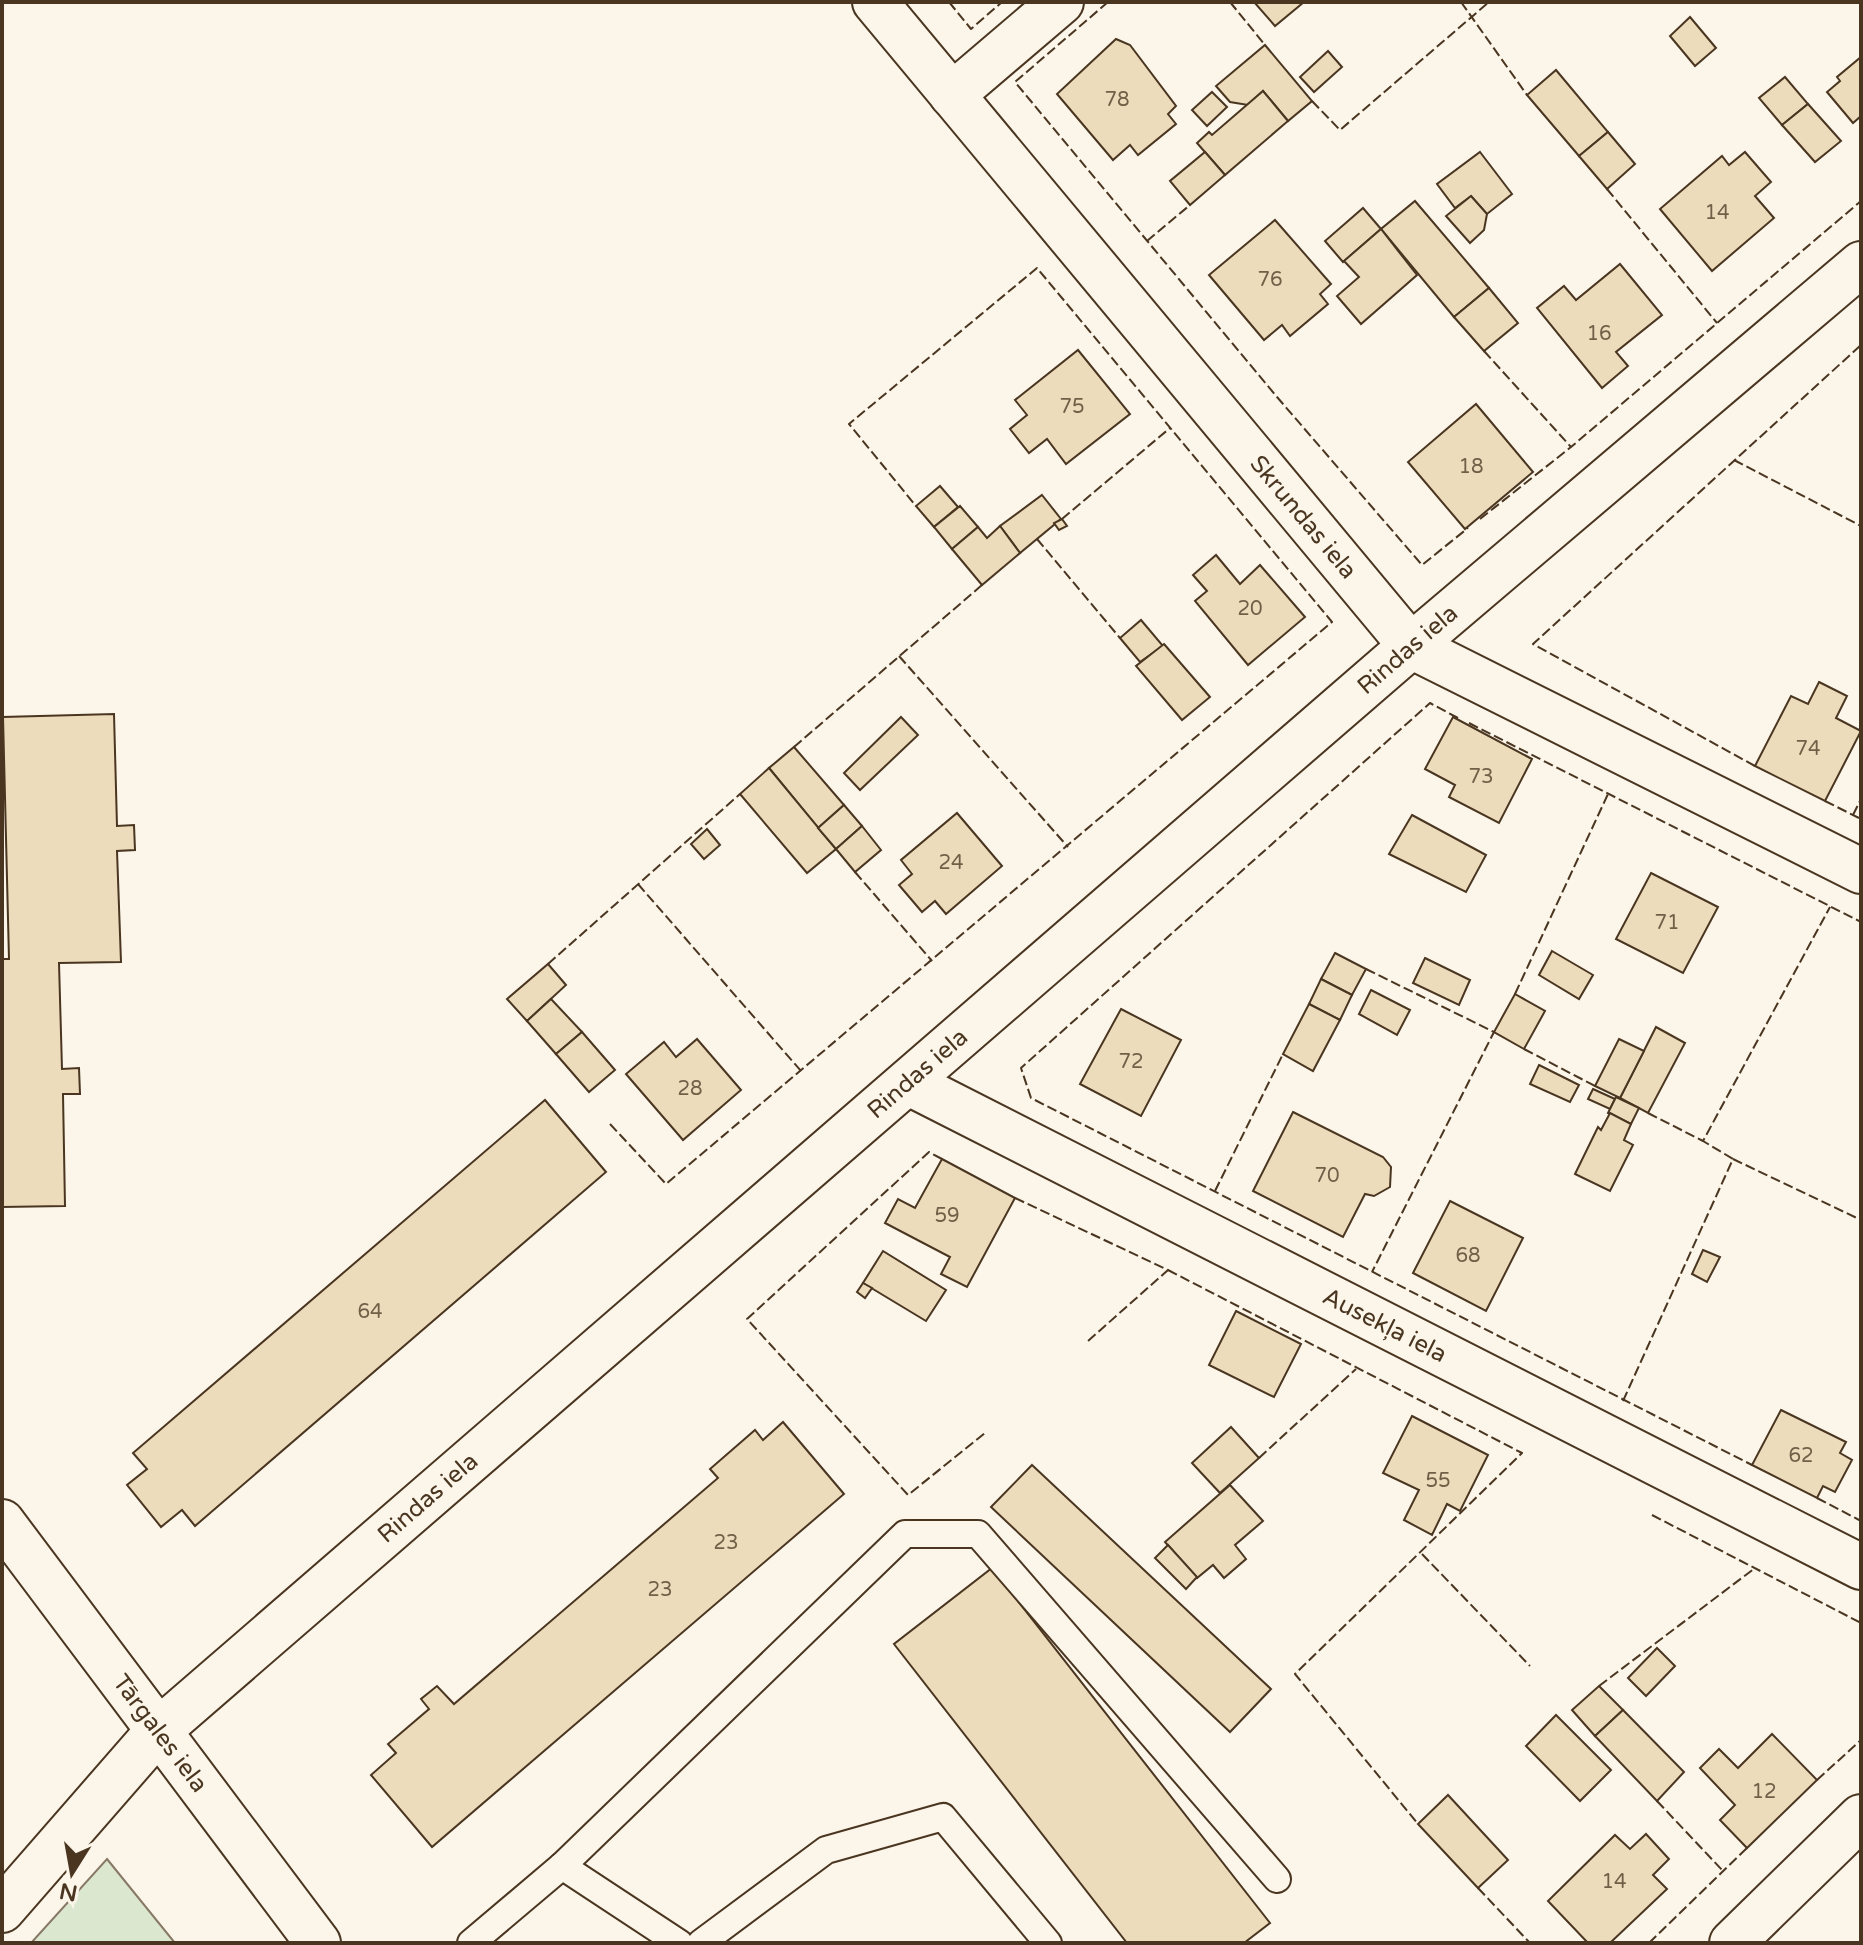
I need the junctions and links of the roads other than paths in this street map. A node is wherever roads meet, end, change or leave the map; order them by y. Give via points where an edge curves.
1 (875, 2) edge
2 (1061, 2) edge
3 (952, 95) junction
4 (1861, 264) edge
5 (1411, 646) junction
6 (1861, 871) edge
7 (909, 1083) junction
8 (2, 1522) edge
9 (1861, 1567) edge
10 (158, 1731) junction
11 (1861, 1817) edge
12 (562, 1866) junction
13 (1277, 1879) dead end
14 (2, 1910) edge
15 (1758, 1934) edge
16 (318, 1943) edge
17 (471, 1943) edge
18 (679, 1943) edge
19 (701, 1943) edge
20 (1048, 1943) edge

1 - 3 street, Skrundas iela
2 - 3 street
3 - 5 street, Skrundas iela
4 - 5 street, Rindas iela
5 - 6 street, Skrundas iela
5 - 7 street, Rindas iela
7 - 9 street, Ausekļa iela
7 - 10 street, Rindas iela
8 - 10 street, Tārgales iela
10 - 14 street, Rindas iela
10 - 16 street, Tārgales iela
11 - 15 street
12 - 13 lane via 905,1534 978,1534
12 - 17 lane
12 - 18 lane
19 - 20 lane via 826,1850 943,1817

